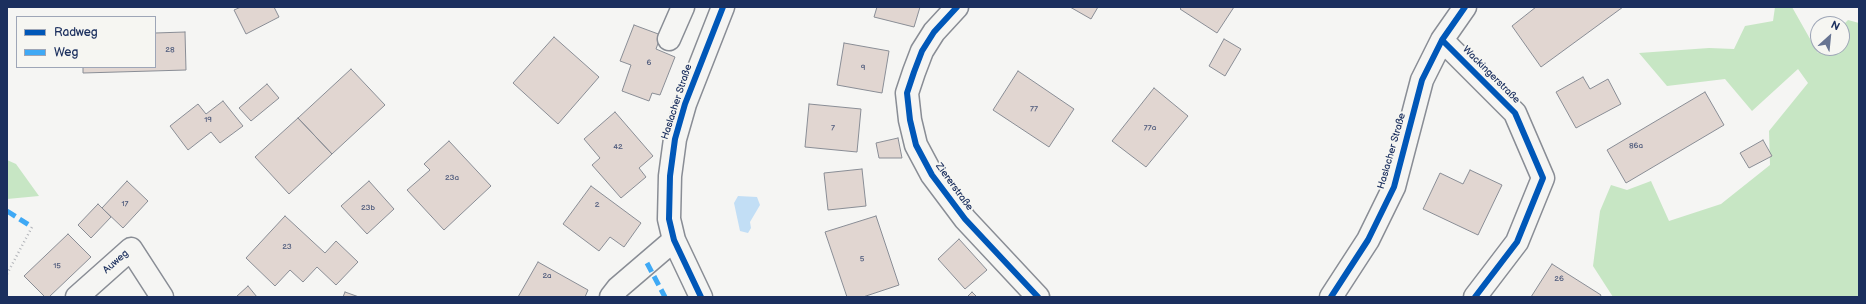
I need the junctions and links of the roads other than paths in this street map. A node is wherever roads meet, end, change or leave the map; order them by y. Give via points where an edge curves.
1 (683, 7) edge
2 (723, 7) edge
3 (957, 7) edge
4 (1465, 7) edge
5 (669, 39) dead end
6 (1442, 40) junction
7 (674, 240) junction
8 (77, 297) edge
9 (162, 297) edge
10 (611, 297) edge
11 (701, 297) edge
12 (1038, 297) edge
13 (1331, 297) edge
14 (1475, 297) edge

1 - 5 street
2 - 7 street, Haslacher Straße via 695,77 675,139 669,206
3 - 12 street, Ziererstraße via 934,32 922,51 914,72 908,93 910,120 916,145 932,175 965,219
4 - 6 street, Haslacher Straße
6 - 13 street, Haslacher Straße via 1422,80 1394,187 1368,240
6 - 14 street, Wackingerstraße via 1515,114 1543,178 1517,242
7 - 10 street
7 - 11 street, Haslacher Straße
8 - 9 street, Auweg via 131,249

